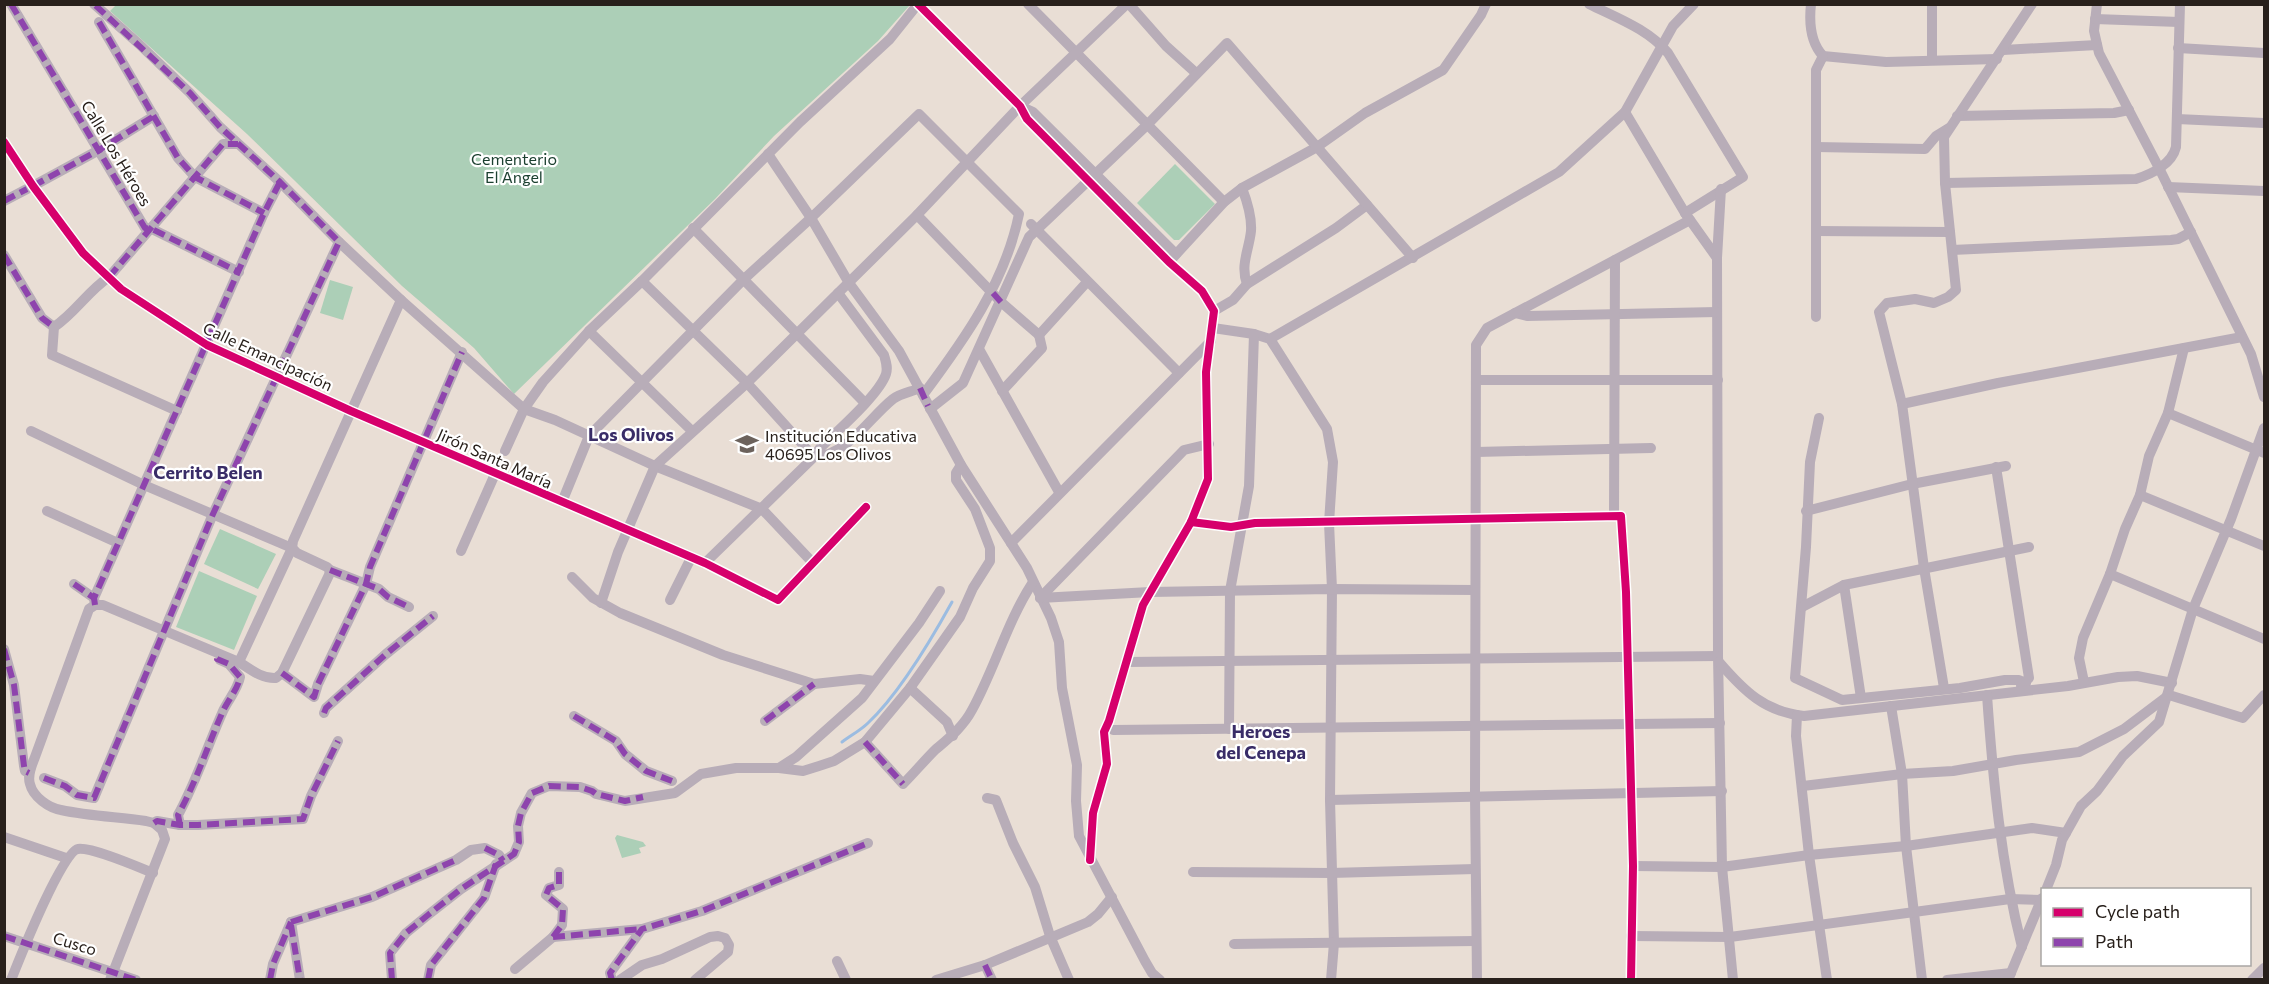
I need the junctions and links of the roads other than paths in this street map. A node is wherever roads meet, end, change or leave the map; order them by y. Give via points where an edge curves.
1 (10, 4) edge
2 (918, 4) edge
3 (1028, 4) edge
4 (1128, 4) edge
5 (1486, 4) edge
6 (1694, 4) edge
7 (1811, 4) edge
8 (1932, 4) edge
9 (2032, 4) edge
10 (2097, 4) edge
11 (2180, 4) edge
12 (98, 6) edge
13 (1597, 6) edge
14 (2095, 19) junction
15 (99, 22) dead end
16 (2179, 22) junction
17 (1661, 45) junction
18 (2097, 45) junction
19 (2178, 48) junction
20 (1077, 53) junction
21 (2265, 54) edge
22 (2000, 55) junction
23 (1823, 56) junction
24 (1932, 60) junction
25 (1196, 74) junction
26 (1020, 106) junction
27 (2129, 110) junction
28 (1625, 112) junction
29 (154, 116) junction
30 (1957, 116) junction
31 (2177, 119) junction
32 (2265, 123) edge
33 (1147, 125) junction
34 (1949, 128) junction
35 (4, 142) edge
36 (238, 144) junction
37 (1317, 147) junction
38 (1816, 147) junction
39 (99, 150) junction
40 (768, 154) junction
41 (966, 161) junction
42 (2159, 168) junction
43 (195, 177) junction
44 (1092, 177) junction
45 (280, 182) junction
46 (1945, 183) junction
47 (2168, 187) junction
48 (30, 188) junction
49 (1242, 188) junction
50 (1721, 189) junction
51 (2265, 191) edge
52 (4, 201) edge
53 (1224, 202) junction
54 (1366, 205) junction
55 (264, 213) junction
56 (917, 215) junction
57 (1688, 216) junction
58 (811, 218) junction
59 (1035, 226) junction
60 (693, 228) junction
61 (152, 229) junction
62 (1816, 231) junction
63 (1950, 232) junction
64 (2191, 232) junction
65 (339, 242) junction
66 (1952, 250) junction
67 (4, 255) edge
68 (1172, 258) junction
69 (1413, 258) junction
70 (1717, 258) junction
71 (1615, 260) junction
72 (239, 272) junction
73 (110, 278) junction
74 (743, 280) junction
75 (642, 281) junction
76 (1087, 282) junction
77 (849, 283) junction
78 (1247, 284) junction
79 (838, 293) junction
80 (997, 297) junction
81 (401, 300) junction
82 (1214, 311) junction
83 (1717, 312) junction
84 (1515, 313) junction
85 (1614, 314) junction
86 (1816, 317) dead end
87 (54, 327) junction
88 (1213, 328) junction
89 (589, 331) junction
90 (692, 331) junction
91 (796, 333) junction
92 (1254, 334) junction
93 (1039, 335) junction
94 (2242, 337) junction
95 (1270, 339) junction
96 (1211, 341) junction
97 (207, 345) junction
98 (2184, 348) junction
99 (979, 349) junction
100 (462, 352) junction
101 (1179, 373) junction
102 (277, 377) junction
103 (1476, 380) junction
104 (1614, 380) junction
105 (1718, 380) junction
106 (641, 381) junction
107 (747, 383) junction
108 (1002, 391) junction
109 (921, 392) junction
110 (2265, 397) edge
111 (864, 402) junction
112 (1902, 404) junction
113 (929, 407) junction
114 (524, 409) junction
115 (177, 411) junction
116 (351, 411) junction
117 (2168, 413) junction
118 (1819, 418) dead end
119 (2265, 428) edge
120 (31, 431) dead end
121 (692, 431) junction
122 (589, 436) junction
123 (423, 442) junction
124 (1209, 444) junction
125 (1650, 448) dead end
126 (1614, 449) junction
127 (505, 451) dead end
128 (2261, 451) edge
129 (1476, 452) junction
130 (814, 457) junction
131 (961, 465) junction
132 (655, 466) junction
133 (495, 474) junction
134 (1912, 484) junction
135 (144, 485) junction
136 (1059, 492) junction
137 (2140, 495) junction
138 (562, 502) junction
139 (866, 507) dead end
140 (762, 509) junction
141 (1806, 511) junction
142 (48, 512) dead end
143 (213, 514) junction
144 (1614, 516) junction
145 (1475, 520) junction
146 (1191, 522) junction
147 (1329, 523) junction
148 (1243, 524) junction
149 (628, 530) junction
150 (2226, 530) junction
151 (118, 543) junction
152 (1011, 543) junction
153 (2265, 546) edge
154 (2029, 547) dead end
155 (292, 548) junction
156 (461, 551) dead end
157 (2008, 551) junction
158 (691, 558) junction
159 (705, 563) junction
160 (813, 563) junction
161 (1924, 568) junction
162 (330, 570) junction
163 (2110, 574) junction
164 (572, 577) dead end
165 (1033, 582) junction
166 (74, 584) dead end
167 (366, 585) junction
168 (1845, 585) junction
169 (1332, 589) junction
170 (1475, 590) junction
171 (940, 591) dead end
172 (1230, 591) junction
173 (1150, 592) junction
174 (1040, 598) junction
175 (670, 600) dead end
176 (94, 602) junction
177 (601, 603) junction
178 (409, 606) dead end
179 (1802, 607) junction
180 (2193, 609) junction
181 (433, 616) dead end
182 (164, 630) junction
183 (2265, 639) edge
184 (4, 649) edge
185 (218, 653) junction
186 (1626, 657) junction
187 (1475, 658) junction
188 (1718, 659) junction
189 (1329, 660) junction
190 (1230, 661) junction
191 (239, 662) junction
192 (1127, 662) junction
193 (282, 673) junction
194 (874, 681) junction
195 (2084, 682) junction
196 (2025, 683) junction
197 (2172, 683) junction
198 (814, 684) junction
199 (910, 688) junction
200 (1944, 688) junction
201 (2015, 692) junction
202 (1961, 693) junction
203 (1987, 695) junction
204 (2169, 695) junction
205 (2265, 695) edge
206 (1861, 698) junction
207 (1842, 700) junction
208 (1892, 706) junction
209 (324, 713) dead end
210 (1797, 715) junction
211 (1824, 715) junction
212 (574, 716) dead end
213 (765, 721) dead end
214 (1720, 723) junction
215 (1629, 724) junction
216 (1475, 726) junction
217 (1229, 729) junction
218 (1329, 729) junction
219 (1113, 730) dead end
220 (953, 736) junction
221 (338, 741) dead end
222 (865, 742) junction
223 (1992, 764) junction
224 (779, 768) junction
225 (29, 773) junction
226 (1902, 774) junction
227 (44, 778) dead end
228 (672, 781) dead end
229 (1803, 786) junction
230 (1722, 791) junction
231 (1630, 793) junction
232 (1475, 796) junction
233 (987, 798) dead end
234 (1330, 800) junction
235 (154, 823) junction
236 (180, 825) junction
237 (1999, 832) junction
238 (2066, 833) junction
239 (4, 837) edge
240 (868, 843) dead end
241 (1906, 846) junction
242 (1809, 855) junction
243 (66, 858) junction
244 (499, 860) junction
245 (1090, 860) junction
246 (1633, 866) junction
247 (1722, 867) junction
248 (1475, 869) junction
249 (559, 872) dead end
250 (1193, 872) dead end
251 (153, 873) junction
252 (1331, 873) junction
253 (2047, 888) edge
254 (1112, 897) junction
255 (2010, 899) junction
256 (2041, 899) edge
257 (2041, 901) edge
258 (1914, 912) junction
259 (291, 922) junction
260 (1821, 924) junction
261 (642, 929) junction
262 (4, 936) edge
263 (1050, 936) junction
264 (1631, 936) junction
265 (553, 937) junction
266 (1730, 937) junction
267 (1476, 941) junction
268 (26, 943) junction
269 (1334, 943) junction
270 (1234, 944) dead end
271 (2022, 947) junction
272 (837, 961) dead end
273 (985, 965) junction
274 (2265, 968) edge
275 (515, 969) dead end
276 (111, 975) edge
277 (2009, 976) edge
278 (1156, 977) edge
279 (10, 980) edge
280 (136, 980) edge
281 (270, 980) edge
282 (300, 980) edge
283 (392, 980) edge
284 (428, 980) edge
285 (612, 980) edge
286 (620, 980) edge
287 (695, 980) edge
288 (846, 980) edge
289 (936, 980) edge
290 (992, 980) edge
291 (1069, 980) edge
292 (1331, 980) edge
293 (1476, 980) edge
294 (1631, 980) edge
295 (1733, 980) edge
296 (1827, 980) edge
297 (1922, 980) edge
298 (1947, 980) edge
299 (2252, 980) edge

1 - 39 street, Calle Los Héroes
2 - 26 street
2 - 40 street via 890,39
3 - 20 street
4 - 20 street
4 - 25 street
5 - 37 street via 1443,70 1365,113
6 - 17 street
7 - 23 street via 1811,29
8 - 24 street
9 - 22 street
10 - 14 street
11 - 16 street
12 - 36 street
13 - 17 street
14 - 16 street
14 - 18 street
15 - 29 street
16 - 19 street
17 - 28 street
17 - 50 street via 1743,177
18 - 22 street
18 - 27 street
19 - 21 street
19 - 31 street
20 - 26 street
20 - 33 street
22 - 24 street
22 - 30 street
23 - 24 street via 1886,62
23 - 38 street via 1816,70
25 - 33 street
25 - 37 street via 1227,43
26 - 41 street
26 - 44 street via 1027,119
26 - 44 street via 1033,112
27 - 30 street
27 - 42 street
28 - 57 street
28 - 69 street via 1559,172
29 - 39 street
29 - 43 street via 178,158
30 - 34 street
31 - 32 street
31 - 42 street via 2175,152
33 - 44 street
33 - 53 street
34 - 38 street via 1925,149
34 - 46 street via 1944,137
35 - 48 street, Calle Emancipación
36 - 43 street via 223,144
36 - 45 street
37 - 49 street
37 - 54 street
38 - 62 street
39 - 48 street
39 - 61 street, Calle Los Héroes via 145,228
40 - 58 street
40 - 60 street
41 - 56 street
41 - 58 street via 919,114
41 - 80 street via 1019,214
42 - 46 street via 2136,178
42 - 47 street
43 - 55 street
43 - 61 street
44 - 59 street
44 - 68 street
45 - 55 street
45 - 65 street
46 - 63 street
47 - 51 street
47 - 64 street
48 - 52 street
48 - 73 street, Calle Emancipación via 82,253
49 - 53 street
49 - 78 street via 1251,230 1243,272
50 - 57 street
50 - 70 street
53 - 68 street
54 - 69 street
54 - 78 street
55 - 72 street
56 - 77 street
56 - 80 street
57 - 70 street
57 - 71 street
58 - 74 street
58 - 77 street
59 - 76 street
59 - 80 street
60 - 74 street
60 - 75 street
61 - 72 street, Calle Los Héroes
61 - 73 street
62 - 63 street
62 - 86 street
63 - 66 street
64 - 66 street via 2171,240
64 - 94 street
65 - 81 street
65 - 102 street
66 - 112 street via 1956,290 1948,297 1934,303 1915,299 1895,301 1879,312
67 - 87 street via 42,318
68 - 82 street via 1202,291
69 - 95 street
70 - 83 street
71 - 84 street
71 - 85 street
72 - 97 street
73 - 87 street
73 - 97 street, Calle Emancipación
74 - 90 street
74 - 91 street
75 - 89 street
75 - 90 street
76 - 93 street
76 - 101 street
77 - 79 street
77 - 109 street via 899,351
78 - 82 street via 1233,300
79 - 91 street
79 - 111 street via 884,355 887,367 882,381
80 - 93 street
80 - 99 street
80 - 109 street
81 - 100 street
81 - 116 street
82 - 88 street
83 - 85 street
83 - 105 street
84 - 85 street
84 - 103 street via 1487,328 1476,345
85 - 104 street
87 - 115 street via 52,355
88 - 92 street
88 - 96 street
89 - 106 street
89 - 114 street
90 - 106 street
90 - 107 street
91 - 107 street
91 - 111 street
92 - 95 street
92 - 148 street via 1249,486
93 - 108 street via 1042,348
94 - 98 street
94 - 110 street
95 - 147 street via 1327,429 1333,462
96 - 101 street
96 - 124 street via 1206,372
97 - 102 street, Calle Emancipación
97 - 115 street
98 - 112 street
98 - 117 street
99 - 108 street
99 - 113 street via 963,383
100 - 114 street
100 - 123 street
101 - 136 street
102 - 116 street, Calle Emancipación
102 - 143 street
103 - 104 street
103 - 129 street
104 - 105 street
104 - 126 street
105 - 188 street
106 - 121 street
106 - 122 street
107 - 121 street
107 - 130 street
108 - 136 street
109 - 113 street
109 - 130 street via 894,398 843,445 826,456
111 - 130 street
112 - 134 street
113 - 131 street
114 - 122 street
114 - 127 street
115 - 135 street
116 - 123 street, Jirón Santa María
116 - 155 street
117 - 128 street
117 - 137 street via 2149,456
118 - 141 street
119 - 128 street
120 - 135 street
121 - 132 street
122 - 132 street
122 - 138 street
123 - 133 street, Jirón Santa María
123 - 167 street
124 - 146 street via 1208,479
124 - 174 street via 1184,450
125 - 126 street
126 - 129 street
126 - 144 street
128 - 150 street
129 - 145 street
130 - 140 street
131 - 152 street
131 - 199 street via 956,480 975,509 990,548 990,561 960,617
132 - 140 street
132 - 149 street
133 - 138 street, Jirón Santa María
133 - 156 street
134 - 141 street
134 - 157 street via 2001,467
134 - 161 street
135 - 143 street
135 - 151 street
136 - 152 street
137 - 150 street
137 - 163 street
138 - 149 street, Jirón Santa María
139 - 160 street
140 - 159 street
140 - 160 street
141 - 179 street
142 - 151 street
143 - 155 street
143 - 182 street
144 - 145 street
144 - 186 street via 1621,516
145 - 147 street
145 - 170 street
146 - 148 street via 1231,527
146 - 173 street
147 - 148 street
147 - 169 street
148 - 172 street
149 - 158 street, Jirón Santa María
149 - 177 street
150 - 153 street
150 - 180 street
151 - 176 street
152 - 165 street
154 - 157 street
155 - 162 street
155 - 191 street
157 - 161 street
157 - 196 street via 2029,678
158 - 159 street, Jirón Santa María
158 - 175 street
159 - 160 street, Jirón Santa María via 778,600
161 - 168 street
161 - 200 street
162 - 167 street
162 - 193 street
163 - 180 street
163 - 195 street via 2083,638 2079,658
164 - 177 street
165 - 174 street
165 - 220 street via 1009,623 1000,652 971,712
166 - 176 street
167 - 178 street
167 - 193 street via 314,697
168 - 179 street
168 - 206 street
169 - 170 street
169 - 172 street
169 - 189 street
170 - 187 street
171 - 194 street
172 - 173 street
172 - 190 street
173 - 174 street
173 - 192 street
174 - 245 street via 1059,642 1062,687 1077,765 1079,836
176 - 182 street
176 - 225 street
177 - 198 street via 723,655
179 - 207 street via 1795,678
180 - 183 street
180 - 197 street
181 - 209 street
182 - 185 street
182 - 227 street via 94,798 77,795
184 - 225 street via 14,686 24,766
185 - 191 street
185 - 236 street via 217,659 229,664 240,677 178,815
186 - 187 street
186 - 188 street
186 - 215 street
187 - 189 street
187 - 216 street
188 - 210 street via 1739,685 1773,710
188 - 214 street
189 - 190 street
189 - 218 street
190 - 192 street
190 - 217 street
191 - 193 street via 270,678
192 - 245 street via 1104,732 1107,764 1093,813
194 - 198 street
194 - 224 street via 844,715
195 - 197 street via 2137,676
195 - 201 street
196 - 201 street
196 - 202 street via 2005,680
197 - 204 street
198 - 213 street
199 - 220 street via 947,722
199 - 222 street
200 - 202 street
200 - 206 street
201 - 203 street
202 - 203 street
202 - 208 street
203 - 223 street
204 - 205 street via 2243,718
204 - 223 street via 2124,729 2079,752
204 - 238 street via 2159,722 2123,756 2081,806
206 - 207 street
207 - 211 street
208 - 211 street
208 - 226 street
210 - 211 street
210 - 229 street
212 - 228 street via 616,741 646,771
214 - 215 street
214 - 230 street
215 - 216 street
215 - 231 street
216 - 218 street
216 - 232 street
217 - 218 street
217 - 219 street
218 - 234 street
220 - 222 street via 903,784
221 - 236 street via 303,819
222 - 224 street via 834,761 803,771
223 - 226 street
223 - 237 street
224 - 244 street via 736,768 701,774 675,793 625,801 580,787 549,786 532,793 521,813 517,849
225 - 235 street via 34,793 60,810
226 - 229 street
226 - 241 street
229 - 242 street
230 - 231 street
230 - 247 street
231 - 232 street
231 - 246 street
232 - 234 street
232 - 248 street
233 - 263 street via 996,800 1035,887
234 - 252 street
235 - 236 street
235 - 251 street via 165,839
237 - 238 street via 2032,828
237 - 241 street
237 - 255 street
238 - 253 street
239 - 243 street
240 - 261 street via 702,911
241 - 242 street
241 - 258 street
242 - 247 street
242 - 260 street
243 - 251 street via 81,848
243 - 268 street
244 - 259 street via 485,848 471,850 372,897
244 - 283 street via 406,933 390,953
244 - 284 street via 484,898 431,965
245 - 254 street
246 - 247 street
246 - 264 street
247 - 266 street
248 - 252 street
248 - 267 street
249 - 265 street via 559,885 549,888 546,895 563,909 562,925
250 - 252 street
251 - 276 street
252 - 269 street
254 - 263 street via 1088,922
254 - 278 street
255 - 256 street
255 - 258 street
255 - 271 street
257 - 271 street
258 - 260 street
258 - 297 street
259 - 281 street
259 - 282 street
260 - 266 street
260 - 296 street
261 - 265 street
261 - 285 street via 610,973
262 - 268 street, Cusco
263 - 273 street
263 - 291 street
264 - 266 street
264 - 294 street
265 - 275 street
266 - 295 street
267 - 269 street
267 - 293 street
268 - 276 street, Cusco
268 - 279 street
269 - 270 street
269 - 292 street
271 - 277 street
272 - 288 street
273 - 289 street
273 - 290 street
274 - 299 street
276 - 280 street, Cusco
277 - 298 street
286 - 287 street via 642,965 710,937 725,938 728,952

